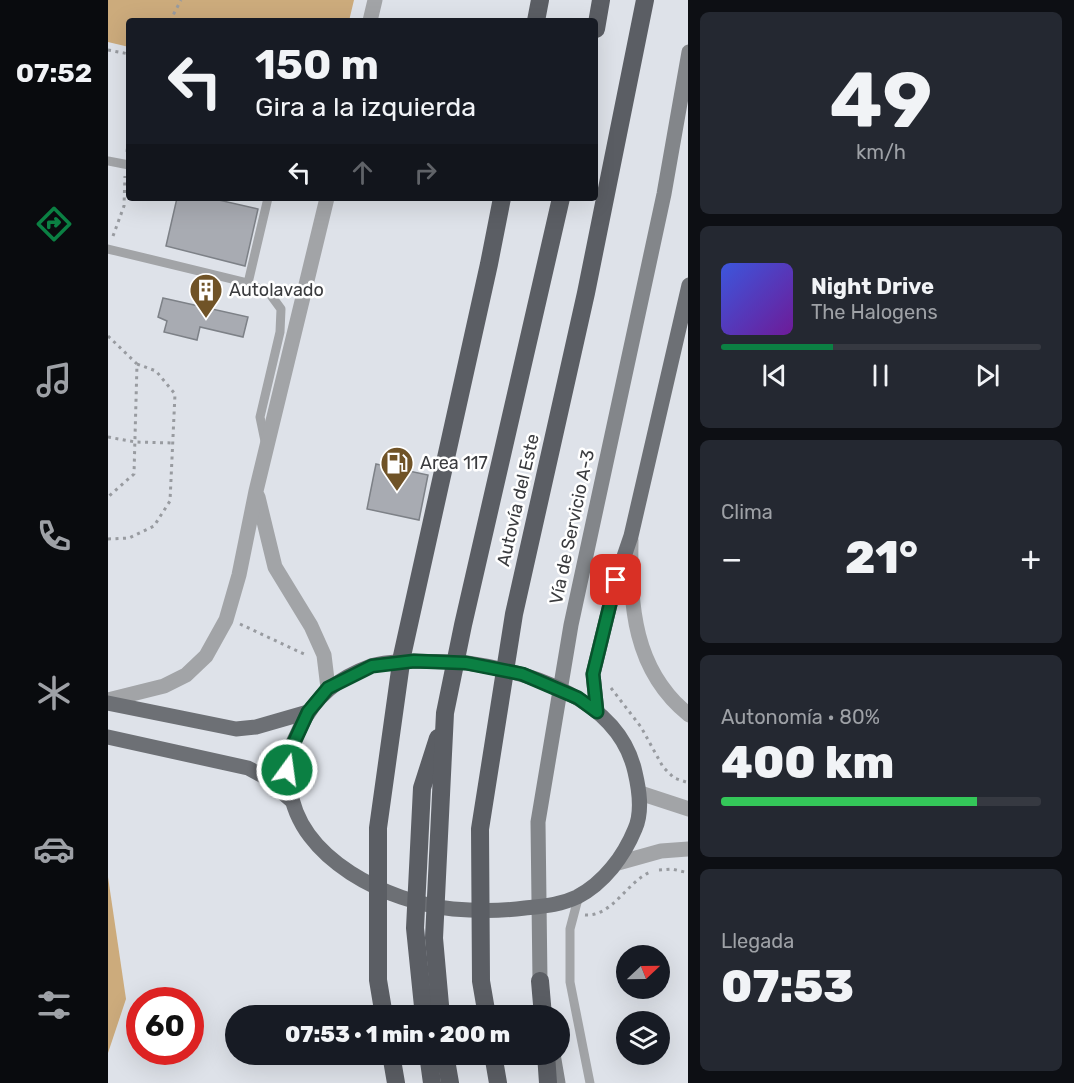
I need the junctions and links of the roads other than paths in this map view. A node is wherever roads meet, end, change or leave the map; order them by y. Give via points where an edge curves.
1 (375, 0) edge
2 (540, 0) edge
3 (601, 0) edge
4 (645, 0) edge
5 (371, 18) edge
6 (537, 18) edge
7 (598, 18) edge
8 (688, 52) edge
9 (108, 161) edge
10 (126, 164) edge
11 (267, 201) edge
12 (326, 201) edge
13 (501, 201) edge
14 (560, 201) edge
15 (108, 249) edge
16 (249, 283) junction
17 (688, 285) edge
18 (266, 450) junction
19 (256, 491) junction
20 (631, 536) junction
21 (328, 688) junction
22 (108, 702) edge
23 (308, 712) junction
24 (597, 712) junction
25 (445, 713) junction
26 (688, 715) edge
27 (108, 737) edge
28 (640, 793) junction
29 (291, 800) junction
30 (688, 809) edge
31 (688, 849) edge
32 (618, 862) junction
33 (579, 895) junction
34 (540, 981) joint
35 (382, 1005) edge
36 (423, 1005) edge
37 (440, 1005) edge
38 (485, 1005) edge
39 (543, 1005) edge
40 (393, 1065) edge
41 (430, 1065) edge
42 (447, 1065) edge
43 (495, 1065) edge
44 (547, 1065) edge
45 (555, 1065) edge
46 (396, 1083) edge
47 (432, 1083) edge
48 (450, 1083) edge
49 (498, 1083) edge
50 (548, 1083) edge
51 (558, 1083) edge
52 (590, 1083) edge

1 - 5 street
2 - 6 highway
3 - 7 highway
4 - 38 highway, Autovía del Este via 586,293 514,614 501,693 480,829 481,981
8 - 34 main road, Vía de Servicio A-3 via 664,194 571,625 538,822
9 - 10 lane
11 - 16 lane
12 - 18 street
13 - 35 highway via 400,668 378,828 378,980
14 - 25 highway, Autovía del Este
15 - 16 lane
16 - 18 lane via 270,294 280,309 279,332 260,417
17 - 20 main road
18 - 19 street
19 - 21 street via 275,567 324,655
19 - 22 street via 226,620 206,656 186,675 164,686
20 - 24 main road via 593,674
20 - 26 street via 632,599 642,648 660,683
21 - 23 main road
21 - 24 main road via 372,666 414,661 466,663 522,674 578,698
22 - 23 main road via 236,729
23 - 29 main road via 291,749 287,770
24 - 28 main road via 617,732 632,758
25 - 36 highway via 422,788 415,928
25 - 37 highway, Autovía del Este via 434,938
27 - 29 main road via 248,768
28 - 30 street
28 - 32 main road via 637,826
29 - 33 main road via 300,824 322,851 382,891 452,909 507,910 558,904
31 - 32 street
32 - 33 main road
33 - 52 lane via 570,929 570,982
34 - 39 highway
40 - 46 highway
41 - 47 highway
42 - 48 highway
43 - 49 highway
44 - 50 highway
45 - 51 main road

